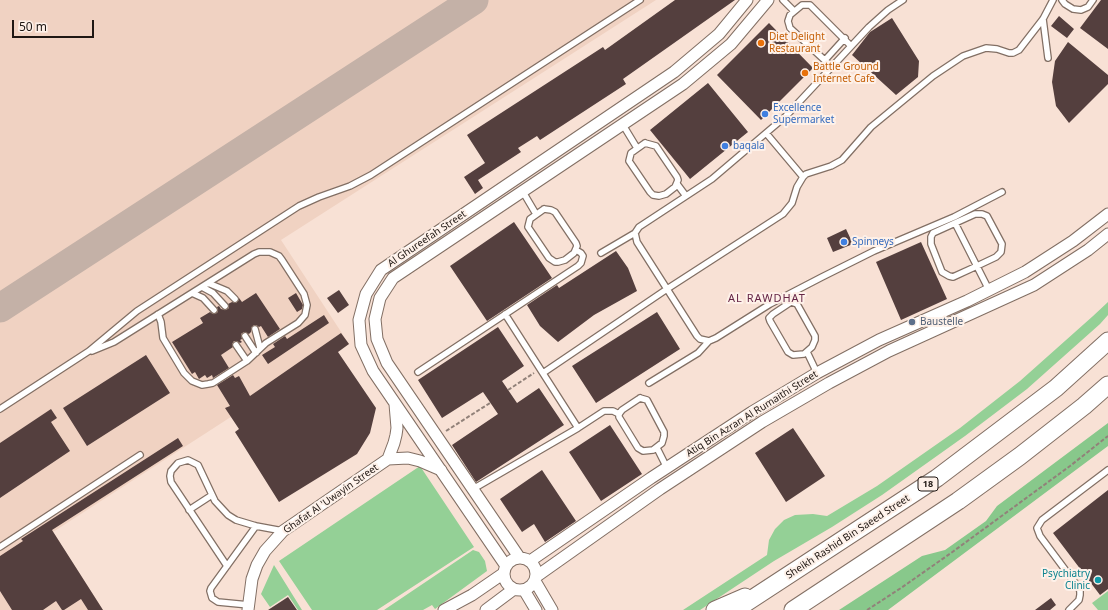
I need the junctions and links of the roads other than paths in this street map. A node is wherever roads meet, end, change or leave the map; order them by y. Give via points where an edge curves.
1 (640, 0) edge
2 (747, 0) edge
3 (768, 0) edge
4 (783, 0) edge
5 (903, 0) edge
6 (1053, 0) edge
7 (1062, 0) edge
8 (1093, 0) edge
9 (794, 11) junction
10 (1043, 19) junction
11 (845, 38) junction
12 (851, 46) junction
13 (1048, 58) dead end
14 (825, 60) junction
15 (832, 67) junction
16 (623, 125) junction
17 (766, 133) junction
18 (637, 148) junction
19 (803, 177) junction
20 (677, 184) junction
21 (523, 192) junction
22 (1002, 192) dead end
23 (686, 196) junction
24 (536, 214) junction
25 (1108, 214) edge
26 (954, 223) junction
27 (635, 233) junction
28 (1108, 234) edge
29 (576, 250) junction
30 (600, 253) dead end
31 (977, 266) junction
32 (208, 283) junction
33 (202, 287) junction
34 (667, 289) junction
35 (989, 290) junction
36 (192, 293) junction
37 (789, 294) junction
38 (235, 299) dead end
39 (793, 302) junction
40 (225, 306) dead end
41 (214, 310) dead end
42 (158, 314) junction
43 (505, 314) junction
44 (255, 330) dead end
45 (245, 336) dead end
46 (709, 341) junction
47 (1108, 341) edge
48 (236, 345) dead end
49 (89, 351) junction
50 (258, 351) junction
51 (807, 352) junction
52 (247, 361) junction
53 (542, 371) junction
54 (418, 372) dead end
55 (817, 373) junction
56 (649, 383) dead end
57 (1108, 385) edge
58 (395, 403) junction
59 (0, 409) edge
60 (619, 414) junction
61 (578, 428) junction
62 (657, 448) junction
63 (140, 455) dead end
64 (388, 459) junction
65 (667, 468) junction
66 (441, 470) junction
67 (1108, 470) edge
68 (473, 489) junction
69 (212, 495) junction
70 (189, 510) junction
71 (256, 526) junction
72 (283, 531) junction
73 (0, 547) edge
74 (525, 559) junction
75 (227, 566) junction
76 (505, 569) junction
77 (536, 578) junction
78 (519, 589) junction
79 (766, 590) junction
80 (249, 608) edge
81 (444, 610) edge
82 (486, 610) edge
83 (536, 610) edge
84 (552, 610) edge
85 (715, 610) edge
86 (736, 610) edge
87 (793, 610) edge
88 (1069, 610) edge

1 - 49 lane via 371,175 309,201 290,212 137,311
2 - 58 street, Al Ghureefah Street via 719,34 674,72 381,270 366,294 362,307 359,320 361,345 373,371
3 - 16 street, Al Ghureefah Street via 731,44 683,84
4 - 9 lane
5 - 12 lane via 878,18
6 - 10 lane
7 - 8 lane via 1073,9 1081,10 1088,7
9 - 11 lane via 802,5 810,5
9 - 14 lane via 788,22 790,28
10 - 13 lane
10 - 19 lane via 1026,43 1016,52 986,48 963,56 933,76 871,127 842,160
11 - 12 lane
11 - 14 lane
12 - 15 lane
14 - 15 lane
15 - 17 lane via 786,116
16 - 18 lane
16 - 21 street, Al Ghureefah Street
17 - 19 lane
17 - 23 lane
18 - 20 lane via 645,143 656,146 677,177
18 - 20 lane via 630,155 629,161 653,195 666,194
19 - 34 lane via 796,187 792,203 783,214
20 - 23 lane
21 - 24 lane
21 - 68 street, Al Ghureefah Street via 393,278 380,298 375,319 377,339 387,363
22 - 37 lane via 954,217 874,251
23 - 27 lane via 638,227
24 - 29 lane via 544,209 555,212 576,243
24 - 29 lane via 530,219 528,227 552,261 565,260
25 - 35 street, Atiq Bin Azran Al Rumaithi Street via 1073,241 1025,272
26 - 31 lane
26 - 31 lane via 975,214 987,216 1002,244 999,255
26 - 31 lane via 933,233 931,237 931,244 942,272 952,277
27 - 30 lane
27 - 34 lane via 636,242
28 - 77 street, Atiq Bin Azran Al Rumaithi Street via 1034,285 889,351 782,410 660,489
29 - 43 lane via 583,256 578,266
31 - 35 lane
32 - 33 lane
32 - 38 lane via 227,291
32 - 50 lane via 259,252 270,252 282,260 304,294 306,311 302,320
33 - 36 lane
33 - 40 lane via 213,293
34 - 46 lane via 697,336
34 - 53 lane
35 - 55 street, Atiq Bin Azran Al Rumaithi Street via 879,340
36 - 41 lane via 203,298
36 - 42 lane
37 - 39 lane
37 - 46 lane
39 - 51 lane via 797,304 814,336 814,344
39 - 51 lane via 772,314 770,321 788,352 798,355
42 - 49 lane via 114,342
42 - 52 lane via 165,342 184,373 192,381 202,385 213,383
43 - 53 lane
43 - 54 lane
44 - 50 lane
45 - 50 lane
46 - 56 lane via 698,352
47 - 79 main road, Sheikh Rashid Bin Saeed Street / 18 via 1056,388 937,478
48 - 52 lane
49 - 59 lane
50 - 52 lane
51 - 55 lane
53 - 61 lane
55 - 65 street, Atiq Bin Azran Al Rumaithi Street
57 - 87 main road via 1020,456 958,501
58 - 64 street, Ghafat Al 'Uwayin Street via 397,428
58 - 66 street, Al Ghureefah Street
60 - 61 lane via 604,411
60 - 62 lane via 638,448 648,451
60 - 62 lane via 640,398 647,400 664,432 663,440
61 - 68 lane
62 - 65 lane
63 - 73 lane
64 - 66 street, Ghafat Al 'Uwayin Street via 408,458
64 - 72 street, Ghafat Al 'Uwayin Street
65 - 74 street, Atiq Bin Azran Al Rumaithi Street
66 - 76 street, Al Ghureefah Street
67 - 88 lane via 1042,520 1038,528 1040,536 1080,591 1079,600
68 - 74 street, Al Ghureefah Street
69 - 70 lane
69 - 70 lane via 198,465 188,460 178,462 171,471 171,482
69 - 71 lane via 228,515
70 - 75 lane
71 - 72 lane
71 - 75 lane
72 - 80 street, Ghafat Al 'Uwayin Street via 264,551 257,565 252,579
74 - 76 street via 512,560
74 - 77 street via 535,567
75 - 80 lane via 211,588 212,598 218,602
76 - 78 street via 505,580
76 - 81 street via 472,595
77 - 78 street via 532,585
77 - 84 street
78 - 82 street
78 - 83 street
79 - 85 main road
79 - 86 main road, Sheikh Rashid Bin Saeed Street / 18

